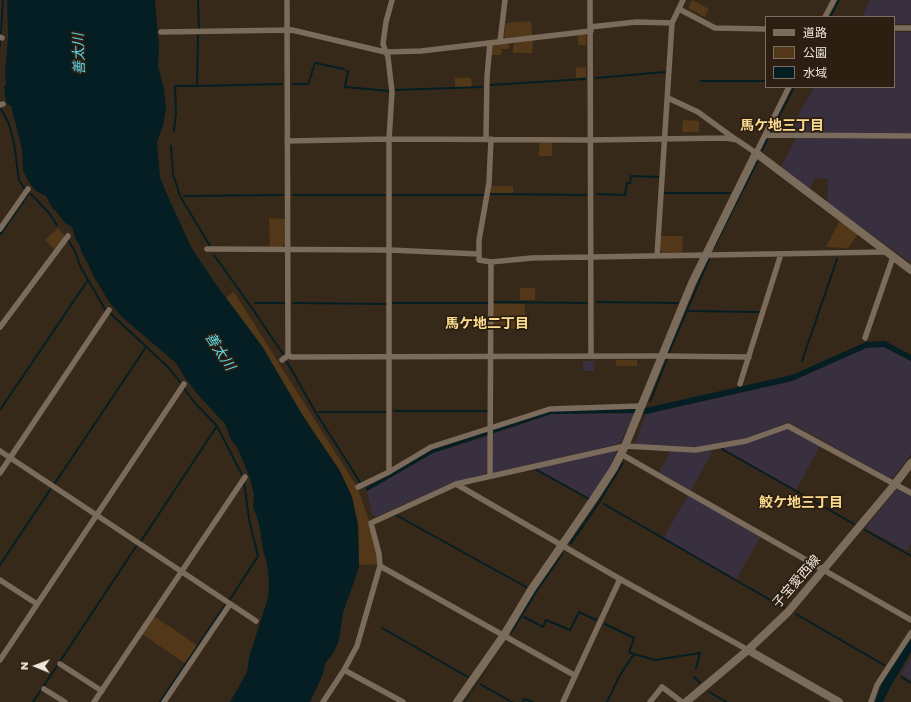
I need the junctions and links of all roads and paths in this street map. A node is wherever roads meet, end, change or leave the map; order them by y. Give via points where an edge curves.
1 (287, 0) edge
2 (392, 0) edge
3 (505, 0) edge
4 (590, 0) edge
5 (683, 0) edge
6 (834, 0) edge
7 (679, 9) junction
8 (826, 16) edge
9 (672, 23) junction
10 (895, 28) edge
11 (911, 28) edge
12 (591, 29) junction
13 (765, 29) edge
14 (287, 30) junction
15 (161, 32) dead end
16 (500, 42) junction
17 (490, 43) junction
18 (385, 52) junction
19 (788, 88) edge
20 (668, 98) junction
21 (765, 135) junction
22 (911, 136) edge
23 (389, 139) junction
24 (488, 139) junction
25 (665, 139) junction
26 (591, 140) junction
27 (736, 140) junction
28 (287, 141) junction
29 (756, 153) junction
30 (28, 189) dead end
31 (0, 229) edge
32 (68, 236) dead end
33 (207, 249) dead end
34 (288, 250) junction
35 (389, 250) junction
36 (479, 254) junction
37 (781, 254) junction
38 (705, 255) junction
39 (890, 255) junction
40 (657, 256) junction
41 (591, 257) junction
42 (491, 262) junction
43 (911, 270) edge
44 (109, 310) dead end
45 (1, 324) edge
46 (865, 338) dead end
47 (289, 355) junction
48 (591, 356) junction
49 (661, 356) junction
50 (389, 357) junction
51 (491, 357) junction
52 (749, 357) junction
53 (282, 360) dead end
54 (184, 384) dead end
55 (740, 384) dead end
56 (641, 406) junction
57 (491, 429) junction
58 (625, 446) junction
59 (0, 451) edge
60 (621, 454) junction
61 (10, 457) junction
62 (911, 463) edge
63 (389, 472) junction
64 (0, 473) edge
65 (490, 476) junction
66 (245, 477) dead end
67 (456, 484) junction
68 (895, 484) junction
69 (358, 487) dead end
70 (911, 493) edge
71 (96, 514) junction
72 (563, 546) junction
73 (380, 566) junction
74 (824, 570) junction
75 (181, 572) junction
76 (620, 579) junction
77 (0, 580) edge
78 (37, 604) junction
79 (230, 604) junction
80 (911, 620) edge
81 (256, 621) dead end
82 (911, 633) edge
83 (504, 635) junction
84 (748, 650) junction
85 (0, 660) edge
86 (60, 664) dead end
87 (344, 670) junction
88 (574, 675) junction
89 (44, 689) dead end
90 (102, 691) junction
91 (65, 702) edge
92 (94, 702) edge
93 (164, 702) edge
94 (323, 702) edge
95 (403, 702) edge
96 (458, 702) edge
97 (563, 702) edge
98 (650, 702) edge
99 (682, 702) edge
100 (686, 702) edge
101 (839, 702) edge
102 (871, 702) edge

1 - 14 street
2 - 18 street via 383,44
3 - 16 street
4 - 12 street
5 - 7 street
6 - 8 street
7 - 9 street
7 - 13 street via 715,28
9 - 12 street via 636,22
9 - 20 street
10 - 11 street
12 - 16 street
12 - 26 street
14 - 15 street
14 - 18 street
14 - 28 street
16 - 17 street
17 - 18 street via 422,51
17 - 24 street via 487,77
18 - 23 street via 388,57 392,92
19 - 21 street
20 - 25 street
20 - 27 street via 698,112
21 - 22 street
21 - 29 street
23 - 24 street
23 - 28 street
23 - 35 street
24 - 26 street
24 - 36 street via 489,183
25 - 26 street
25 - 27 street
25 - 40 street
26 - 41 street
27 - 29 street
28 - 34 street
29 - 38 street
29 - 39 street
30 - 31 street
32 - 45 street
33 - 34 street
34 - 35 street
34 - 47 street
35 - 36 street
35 - 50 street
36 - 42 street via 479,260
37 - 38 street
37 - 39 street
37 - 52 street
38 - 40 street
38 - 49 street
39 - 43 street
39 - 46 street
40 - 41 street
41 - 42 street
41 - 48 street
42 - 51 street
44 - 61 street
47 - 50 street
47 - 53 street
48 - 49 street
48 - 51 street
49 - 52 street
49 - 56 street
50 - 51 street
50 - 63 street
51 - 57 street
52 - 55 street
54 - 71 street
56 - 57 street via 550,409
56 - 58 street
57 - 63 street via 430,447
57 - 65 street
58 - 60 street
58 - 65 street
58 - 68 street via 695,450 746,441 788,426
59 - 61 street
60 - 72 street
60 - 74 street
61 - 64 street
61 - 71 street
62 - 68 street, 子宝愛西線
63 - 69 street
65 - 67 street
66 - 75 street
67 - 72 street
67 - 73 street via 371,523
68 - 70 street
68 - 74 street, 子宝愛西線
71 - 75 street
71 - 78 street
72 - 76 street
72 - 83 street via 531,590
73 - 83 street
73 - 87 street via 357,646
74 - 80 street
74 - 84 street, 子宝愛西線 via 788,612
75 - 79 street
75 - 90 street
76 - 84 street
76 - 88 street
77 - 78 street
78 - 85 street
79 - 81 street
79 - 93 street
82 - 102 street via 878,685
83 - 88 street
83 - 96 street
84 - 100 street, 子宝愛西線
84 - 101 street
86 - 90 street
87 - 94 street
87 - 95 street
88 - 97 street
89 - 91 street
90 - 92 street
98 - 99 street via 662,687

